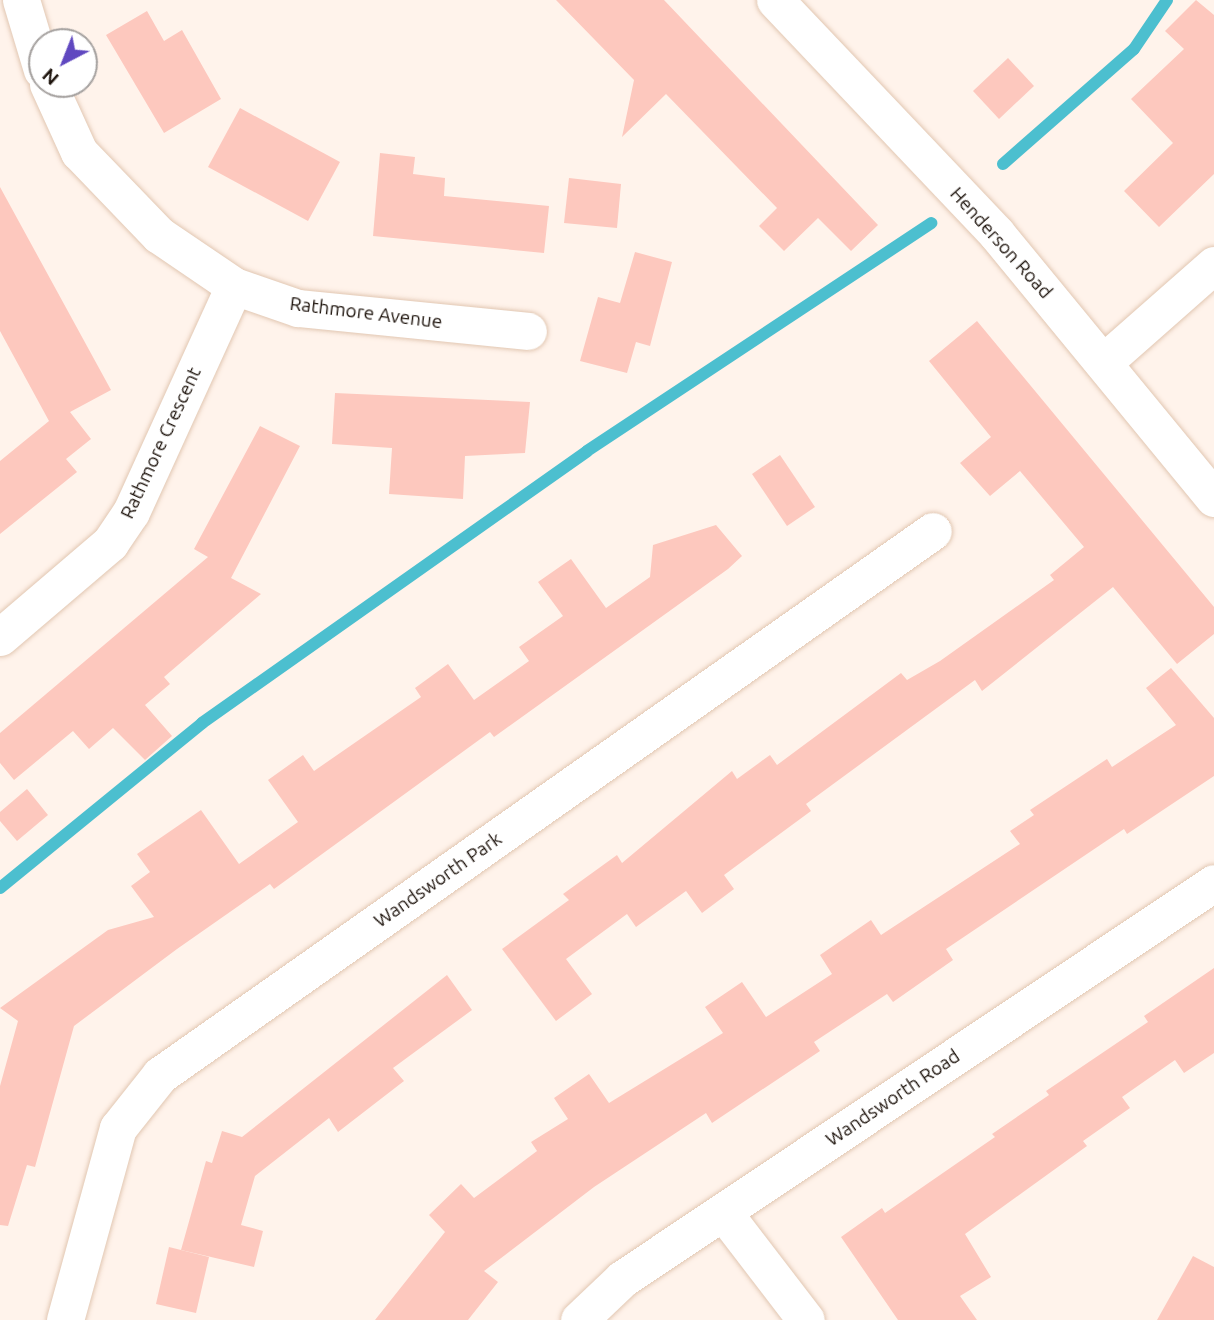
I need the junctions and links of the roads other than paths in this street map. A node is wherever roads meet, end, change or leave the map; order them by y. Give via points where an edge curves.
1 (21, 0) edge
2 (775, 0) edge
3 (29, 28) edge
4 (54, 98) edge
5 (1214, 265) edge
6 (234, 286) junction
7 (528, 331) dead end
8 (1105, 361) junction
9 (1214, 498) edge
10 (933, 531) dead end
11 (0, 637) edge
12 (1214, 883) edge
13 (723, 1212) junction
14 (65, 1320) edge
15 (579, 1320) edge
16 (806, 1320) edge

1 - 3 street
2 - 8 street, Henderson Road via 996,233
4 - 6 street, Rathmore Avenue via 79,152 159,235
5 - 8 street
6 - 7 street, Rathmore Avenue via 298,309
6 - 11 street, Rathmore Crescent via 131,512 110,543
8 - 9 street, Henderson Road
10 - 14 street, Wandsworth Park via 160,1075 118,1128
12 - 13 street, Wandsworth Road
13 - 15 street, Wandsworth Road via 622,1279
13 - 16 street

